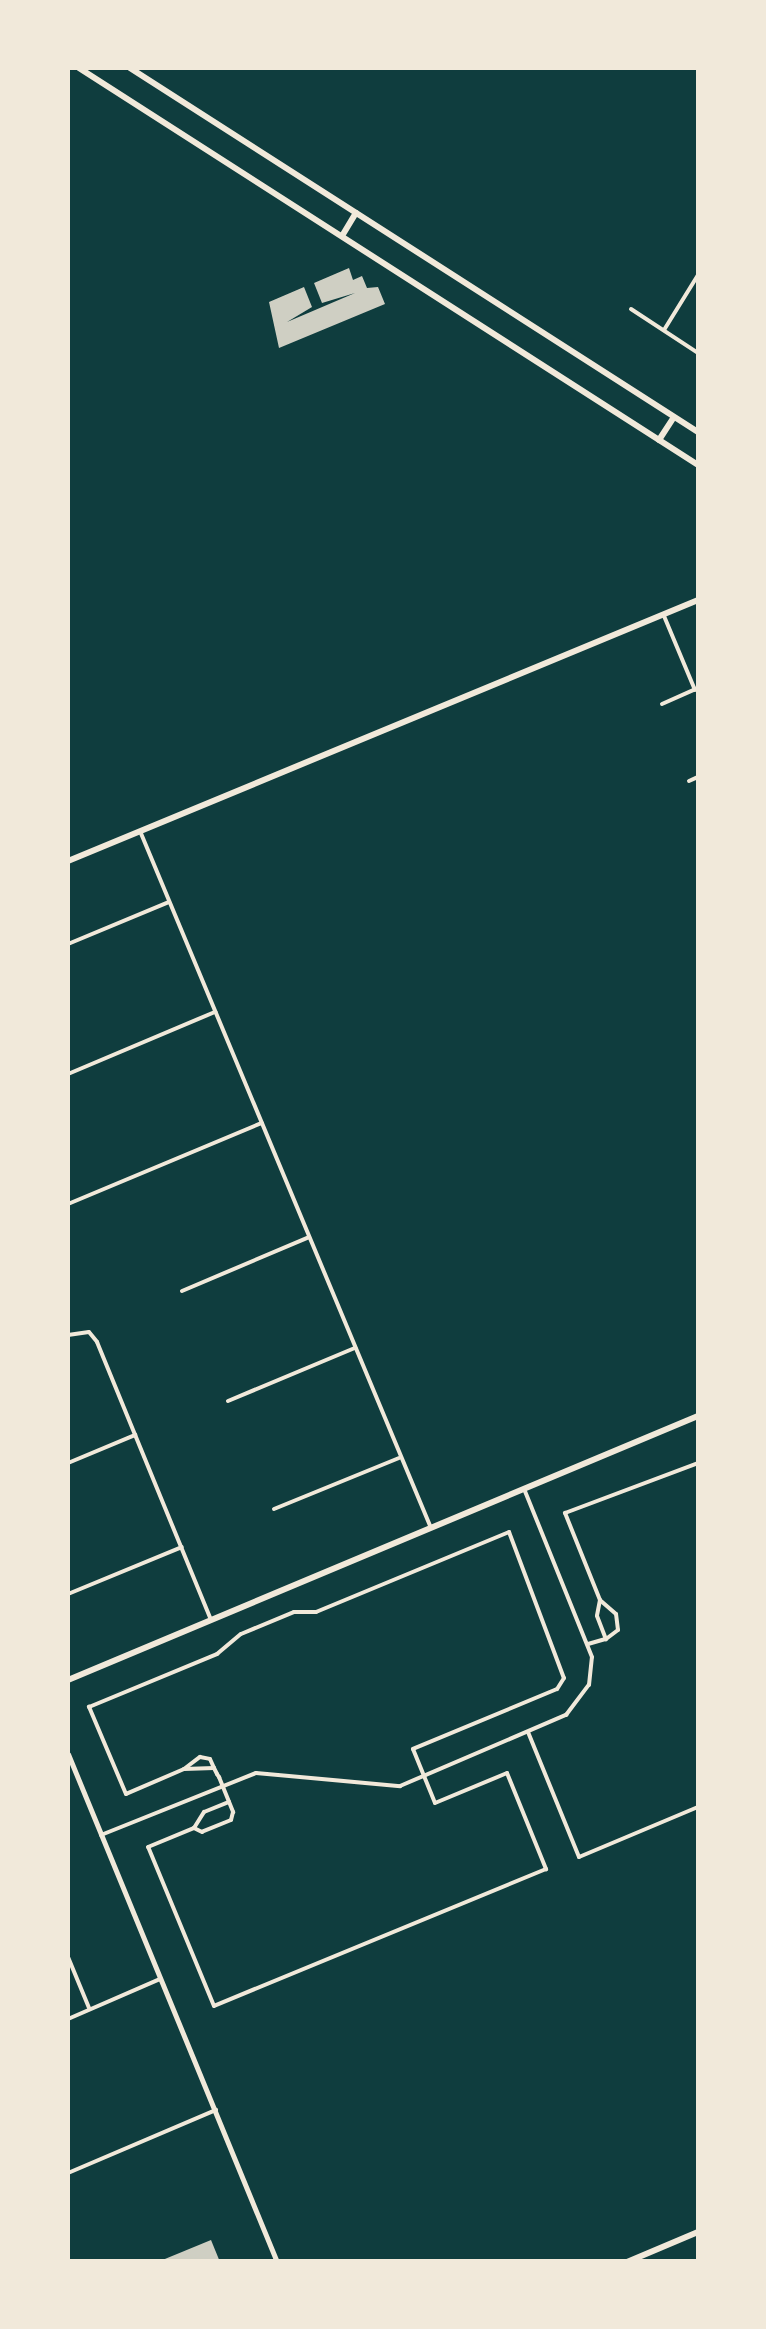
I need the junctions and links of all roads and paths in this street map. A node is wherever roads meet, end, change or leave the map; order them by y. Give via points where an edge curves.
1 (78, 68) edge
2 (130, 68) edge
3 (356, 213) junction
4 (342, 236) junction
5 (698, 275) edge
6 (630, 309) dead end
7 (664, 330) junction
8 (698, 353) edge
9 (674, 417) junction
10 (698, 432) edge
11 (659, 440) junction
12 (698, 466) edge
13 (698, 600) edge
14 (663, 614) junction
15 (697, 689) edge
16 (662, 704) dead end
17 (698, 778) edge
18 (689, 782) dead end
19 (140, 831) junction
20 (68, 861) edge
21 (170, 902) junction
22 (68, 944) edge
23 (215, 1012) junction
24 (68, 1074) edge
25 (262, 1123) junction
26 (68, 1204) edge
27 (309, 1238) junction
28 (182, 1290) dead end
29 (68, 1334) edge
30 (355, 1348) junction
31 (228, 1401) dead end
32 (698, 1416) edge
33 (135, 1435) junction
34 (400, 1457) junction
35 (698, 1462) edge
36 (68, 1463) edge
37 (524, 1489) junction
38 (274, 1509) dead end
39 (431, 1528) junction
40 (182, 1547) junction
41 (68, 1594) edge
42 (600, 1600) junction
43 (212, 1621) junction
44 (606, 1639) junction
45 (588, 1644) junction
46 (68, 1680) edge
47 (528, 1732) junction
48 (68, 1754) edge
49 (214, 1768) junction
50 (184, 1770) junction
51 (424, 1776) junction
52 (222, 1785) junction
53 (229, 1802) junction
54 (698, 1806) edge
55 (194, 1828) junction
56 (101, 1835) junction
57 (68, 1957) edge
58 (160, 1980) junction
59 (89, 2010) junction
60 (68, 2019) edge
61 (216, 2110) junction
62 (68, 2173) edge
63 (698, 2232) edge
64 (278, 2262) edge
65 (627, 2262) edge

1 - 4 main road
2 - 3 main road
3 - 4 main road
3 - 9 main road
4 - 11 main road
5 - 7 street
6 - 7 street
7 - 8 street
9 - 10 main road
9 - 11 main road
11 - 12 main road
13 - 14 main road
14 - 15 street
14 - 19 main road
15 - 16 street
17 - 18 street
19 - 20 main road
19 - 21 street
21 - 22 street
21 - 23 street
23 - 24 street
23 - 25 street
25 - 26 street
25 - 27 street
27 - 28 street
27 - 30 street
29 - 33 street via 90,1332
30 - 31 street
30 - 34 street
32 - 37 main road
33 - 36 street
33 - 40 street
34 - 38 street
34 - 39 street
35 - 42 street via 565,1513
37 - 39 main road
37 - 45 street
39 - 43 main road
40 - 41 street
40 - 43 street
42 - 44 street via 597,1616
42 - 44 street via 618,1624
43 - 46 main road
44 - 45 street
45 - 47 street via 591,1676 579,1702 556,1722
47 - 51 street
47 - 54 street via 579,1857
48 - 56 street
49 - 50 street
49 - 50 street via 200,1757
49 - 52 street
50 - 51 street via 126,1794 89,1706 217,1654 241,1634 294,1612 316,1612 509,1532 562,1658 564,1678 557,1689 412,1749
51 - 52 street via 387,1788 256,1773
51 - 55 street via 434,1803 507,1773 546,1869 214,2006 148,1848
52 - 53 street
52 - 56 street
53 - 55 street via 204,1812
53 - 55 street via 231,1820 202,1832
56 - 58 street
57 - 59 street
58 - 59 street
58 - 61 street
59 - 60 street
61 - 62 street
61 - 64 street
63 - 65 main road

